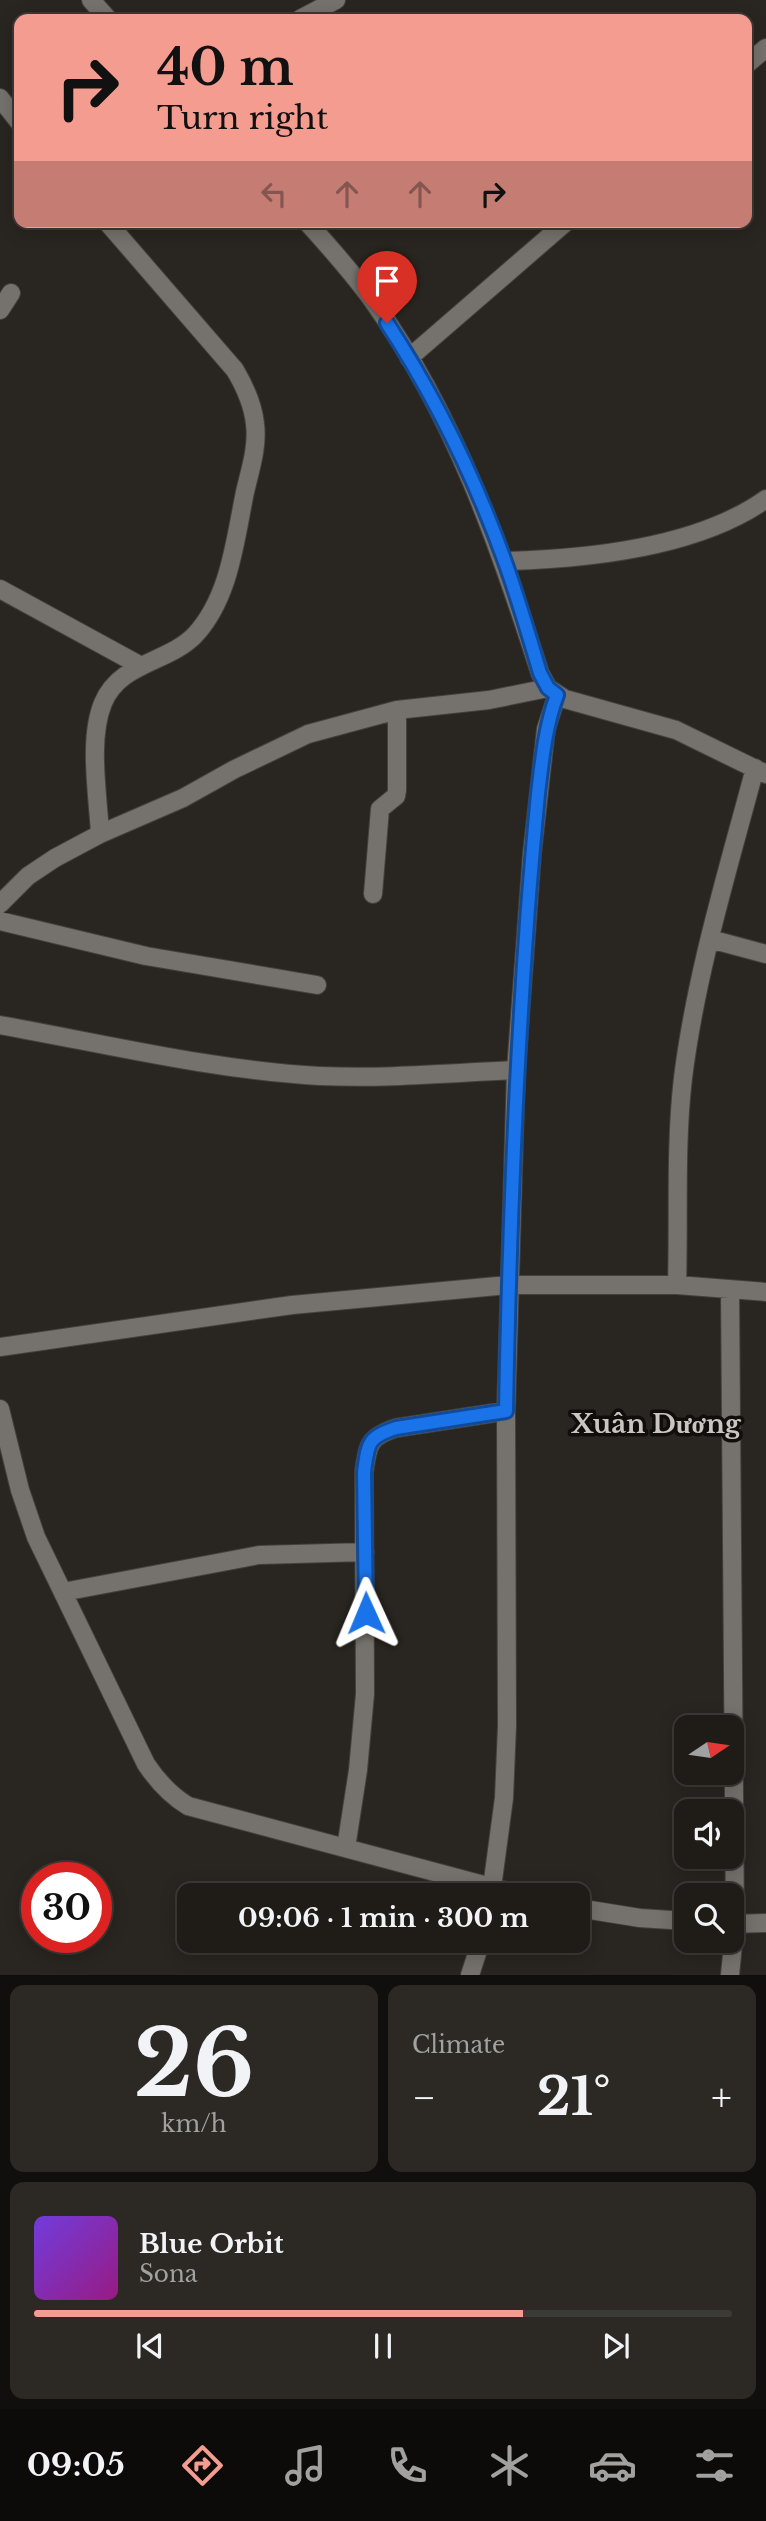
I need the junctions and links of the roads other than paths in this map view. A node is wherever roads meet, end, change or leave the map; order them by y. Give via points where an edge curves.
1 (91, 0) edge
2 (335, 0) edge
3 (103, 14) edge
4 (308, 14) edge
5 (766, 48) edge
6 (752, 60) edge
7 (0, 98) edge
8 (14, 116) edge
9 (112, 228) edge
10 (312, 228) edge
11 (559, 228) edge
12 (10, 293) dead end
13 (0, 310) edge
14 (410, 358) junction
15 (766, 499) edge
16 (504, 561) junction
17 (0, 589) edge
18 (141, 666) junction
19 (552, 692) junction
20 (397, 710) junction
21 (761, 771) edge
22 (100, 834) junction
23 (373, 894) dead end
24 (0, 904) edge
25 (0, 921) edge
26 (709, 940) junction
27 (766, 954) edge
28 (317, 985) dead end
29 (0, 1025) edge
30 (516, 1070) junction
31 (677, 1284) junction
32 (508, 1285) junction
33 (730, 1290) junction
34 (766, 1292) edge
35 (0, 1347) edge
36 (0, 1409) edge
37 (506, 1411) junction
38 (365, 1552) junction
39 (63, 1592) junction
40 (346, 1848) junction
41 (465, 1883) edge
42 (493, 1883) edge
43 (733, 1883) edge
44 (590, 1910) edge
45 (674, 1920) edge
46 (766, 1923) edge
47 (744, 1924) edge
48 (477, 1953) edge
49 (731, 1953) edge
50 (470, 1975) edge
51 (730, 1975) edge

1 - 3 street
2 - 4 street
5 - 6 street
7 - 8 street
9 - 18 street via 235,370 246,389 255,425 256,442 232,557 219,597 194,636
10 - 14 street via 376,305
11 - 14 street
12 - 13 street
14 - 16 street via 458,452
15 - 16 street via 695,534 595,555
16 - 19 street via 540,673
17 - 18 street
18 - 22 street via 113,685 104,701 95,738
19 - 20 street
19 - 21 street via 676,730
19 - 30 street via 532,853
20 - 22 street via 286,743 183,798
20 - 23 street via 397,790 380,809
21 - 26 street
22 - 24 street via 28,876
25 - 28 street via 146,957
26 - 27 street
26 - 31 street via 683,1078
29 - 30 street via 164,1057 320,1076
30 - 32 street
31 - 32 street
31 - 33 street
32 - 35 street via 292,1304
32 - 37 street
33 - 34 street
33 - 43 street
36 - 39 street via 36,1537
37 - 38 street via 396,1428 372,1440 364,1472
37 - 42 street via 507,1726
38 - 39 street via 259,1555
38 - 40 street via 365,1694
39 - 40 street via 146,1765 173,1797 188,1806
40 - 41 street
44 - 45 street
46 - 47 street
48 - 50 street
49 - 51 street

